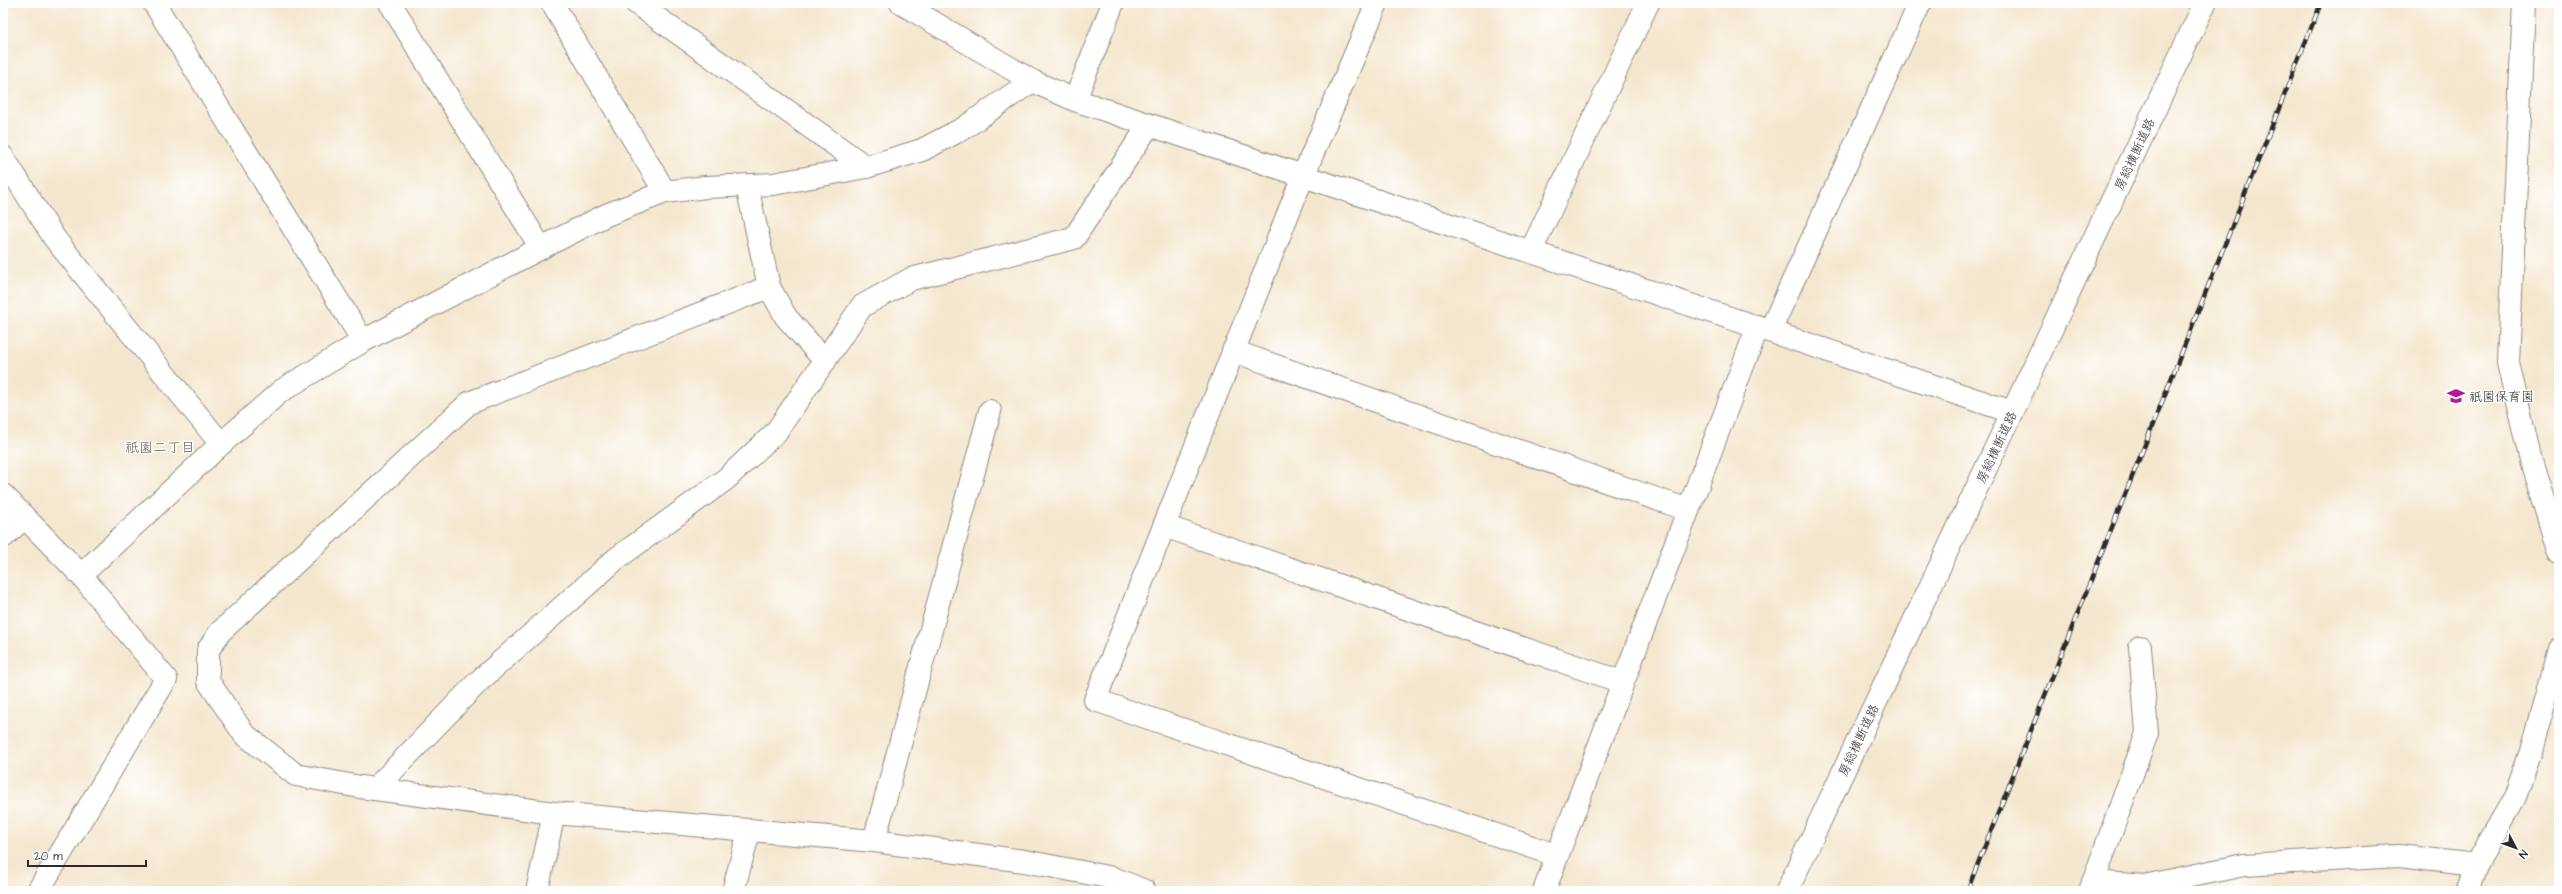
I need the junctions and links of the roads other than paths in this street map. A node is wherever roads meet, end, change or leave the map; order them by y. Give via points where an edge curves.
1 (154, 3) edge
2 (390, 3) edge
3 (552, 3) edge
4 (636, 3) edge
5 (901, 3) edge
6 (1113, 3) edge
7 (1377, 3) edge
8 (1648, 3) edge
9 (1920, 3) edge
10 (2204, 3) edge
11 (2524, 3) edge
12 (1032, 81) junction
13 (1075, 100) junction
14 (1150, 125) junction
15 (3, 157) edge
16 (866, 167) junction
17 (1303, 176) junction
18 (747, 186) junction
19 (665, 192) junction
20 (541, 248) junction
21 (1531, 251) junction
22 (769, 287) junction
23 (1764, 328) junction
24 (363, 342) junction
25 (1233, 351) junction
26 (825, 361) junction
27 (990, 411) dead end
28 (2012, 412) junction
29 (220, 444) junction
30 (3, 495) edge
31 (1688, 510) junction
32 (24, 518) junction
33 (1164, 526) junction
34 (3, 537) edge
35 (2559, 553) edge
36 (81, 575) junction
37 (2140, 647) dead end
38 (2559, 649) edge
39 (1622, 682) junction
40 (375, 789) junction
41 (554, 813) junction
42 (748, 832) junction
43 (874, 841) junction
44 (1556, 855) junction
45 (2476, 865) junction
46 (2197, 883) edge
47 (2092, 887) edge
48 (38, 891) edge
49 (537, 891) edge
50 (733, 891) edge
51 (1145, 891) edge
52 (1544, 891) edge
53 (1787, 891) edge
54 (2467, 891) edge

1 - 24 main road
2 - 20 main road
3 - 19 main road
4 - 16 main road
5 - 12 main road
6 - 13 main road
7 - 17 main road
8 - 21 main road
9 - 23 main road
10 - 28 main road, 房総横断道路
11 - 35 main road via 2508,363 2531,461
12 - 13 main road
12 - 16 main road via 964,128 922,150
13 - 14 main road
14 - 17 main road
14 - 26 main road via 1074,238 911,279 862,306
15 - 29 main road via 55,239
16 - 18 main road via 773,184
17 - 21 main road
17 - 25 main road
18 - 19 main road
18 - 22 main road
19 - 20 main road via 606,215
20 - 24 main road
21 - 23 main road
22 - 26 main road via 786,317
22 - 40 main road via 470,403 220,632 208,650 208,681 244,734 296,774
23 - 28 main road
23 - 31 main road
24 - 29 main road via 282,391
25 - 31 main road
25 - 33 main road
26 - 40 main road via 776,432 726,479 616,558 478,682
27 - 43 main road
28 - 53 main road, 房総横断道路
29 - 36 main road
30 - 32 main road
31 - 39 main road
32 - 34 main road
32 - 36 main road
33 - 39 main road
33 - 44 main road via 1095,700
36 - 48 main road via 166,679
37 - 47 main road via 2147,733
38 - 45 main road via 2516,797
39 - 44 main road
40 - 41 main road
41 - 42 main road
41 - 49 main road
42 - 43 main road
42 - 50 main road
43 - 51 main road via 1024,861 1113,878
44 - 52 main road
45 - 46 main road via 2399,856 2244,865
45 - 54 main road
46 - 47 main road

